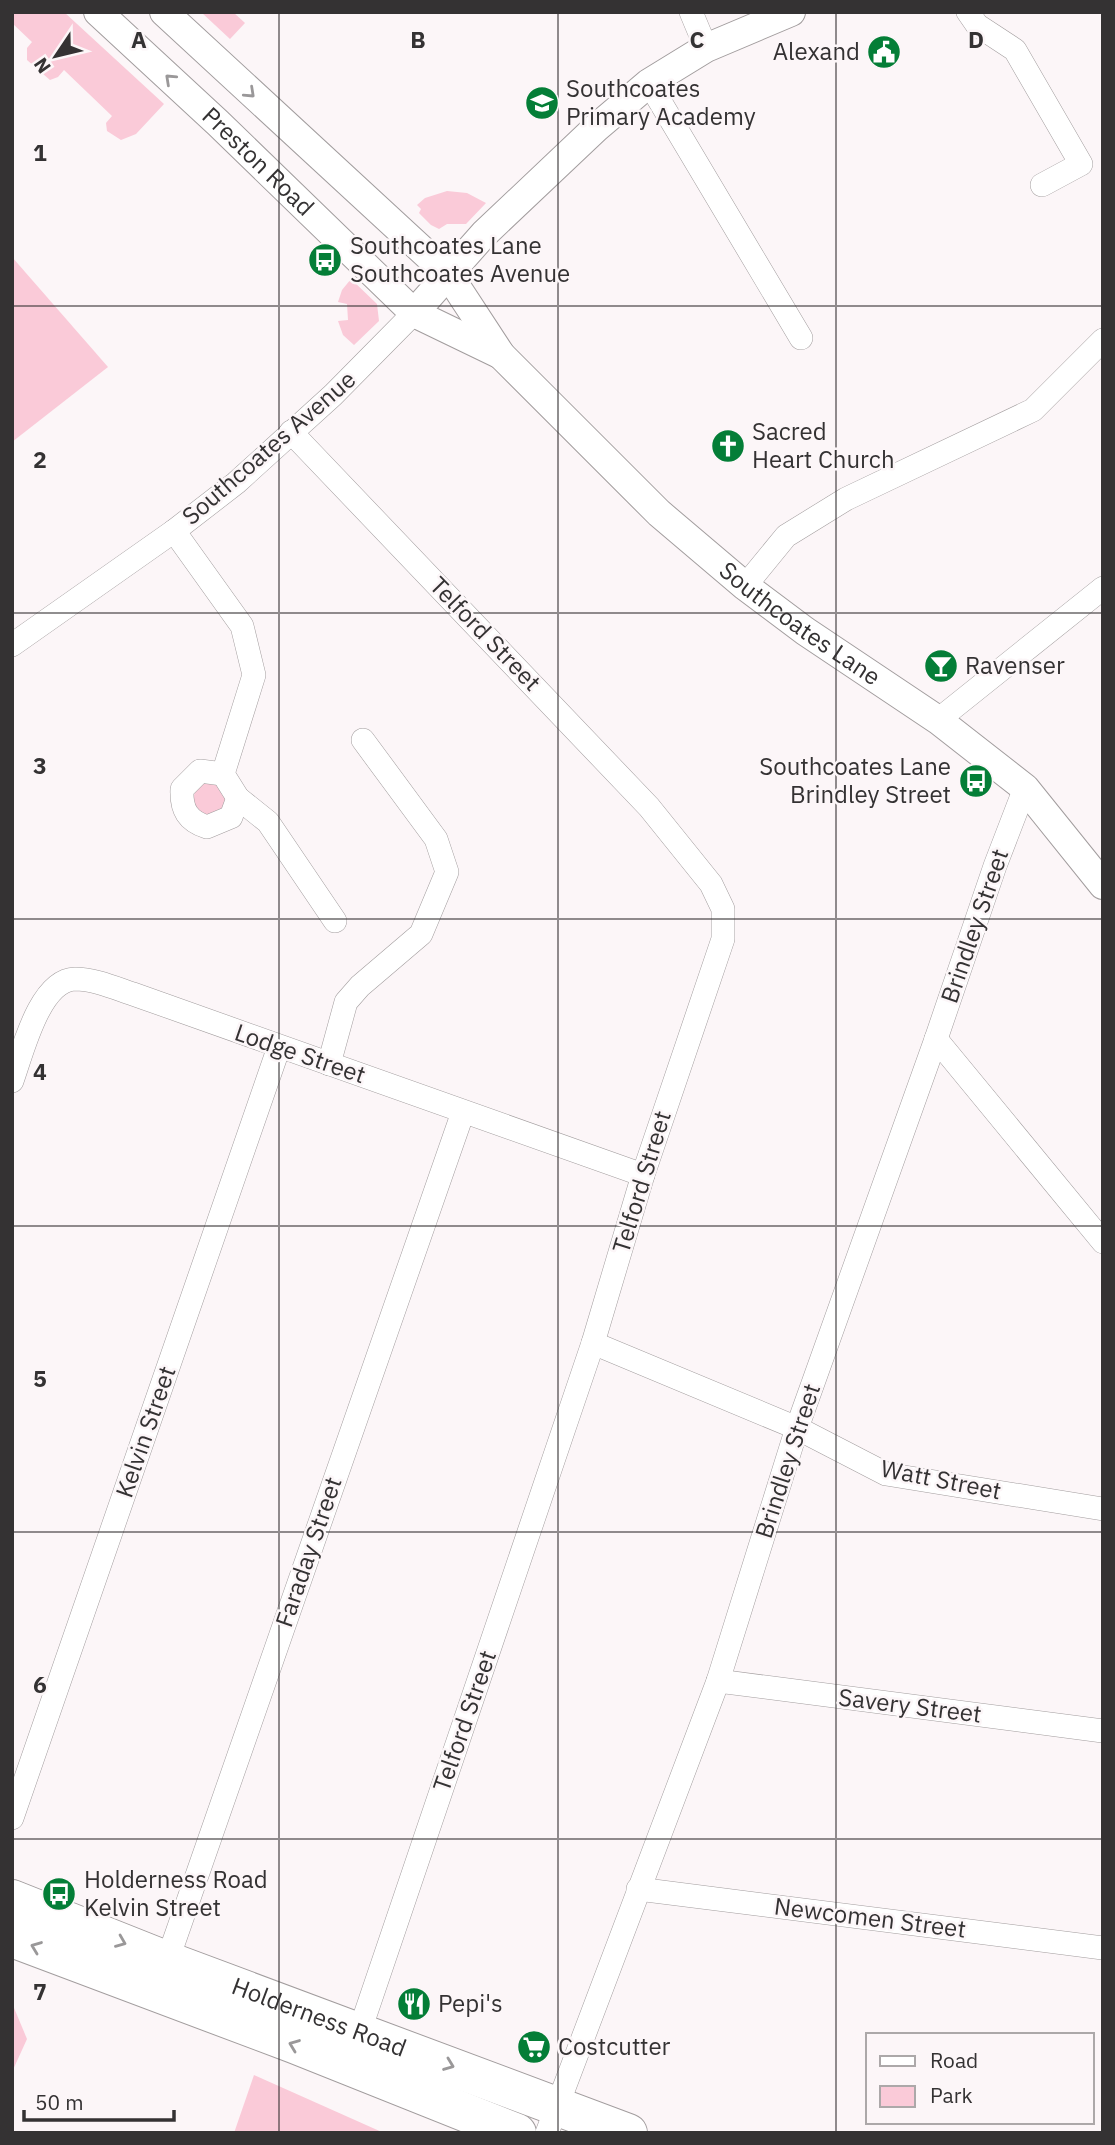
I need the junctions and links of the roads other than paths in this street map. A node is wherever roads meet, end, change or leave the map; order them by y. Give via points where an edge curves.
1 (98, 12) edge
2 (164, 12) edge
3 (691, 12) edge
4 (791, 12) edge
5 (968, 12) edge
6 (706, 48) junction
7 (649, 83) junction
8 (1042, 185) dead end
9 (448, 274) junction
10 (414, 313) junction
11 (801, 338) dead end
12 (1103, 340) edge
13 (502, 355) junction
14 (291, 432) junction
15 (174, 531) junction
16 (745, 586) junction
17 (1103, 588) edge
18 (12, 645) edge
19 (938, 720) junction
20 (363, 740) dead end
21 (223, 774) junction
22 (1025, 788) junction
23 (238, 798) junction
24 (1102, 881) edge
25 (335, 921) dead end
26 (936, 1039) junction
27 (279, 1046) junction
28 (329, 1064) junction
29 (12, 1081) edge
30 (463, 1112) junction
31 (643, 1175) junction
32 (1103, 1242) edge
33 (593, 1343) junction
34 (797, 1428) junction
35 (1103, 1508) edge
36 (718, 1681) junction
37 (1103, 1731) edge
38 (12, 1818) edge
39 (638, 1889) junction
40 (12, 1899) edge
41 (12, 1938) edge
42 (1103, 1948) edge
43 (161, 1976) junction
44 (354, 2048) junction
45 (551, 2120) edge
46 (517, 2133) edge
47 (628, 2133) edge

10 -> 1 street, Preston Road
2 -> 9 street, Preston Road
3 - 6 street
4 - 6 street
5 - 8 street via 977,25 1015,50 1082,164
6 - 7 street
7 - 9 street via 493,225
7 - 11 street
9 - 10 street
9 - 13 street, Southcoates Lane
10 - 13 street, Southcoates Lane
10 - 14 street, Southcoates Avenue
12 - 16 street via 1033,410 846,499 786,536
13 - 16 street, Southcoates Lane via 659,513
14 - 15 street, Southcoates Avenue
14 - 31 street, Telford Street via 649,807 711,884 723,909 723,939
15 - 18 street, Southcoates Avenue
15 - 21 street via 242,626 254,675
16 - 19 street, Southcoates Lane
17 - 19 street
19 - 22 street, Southcoates Lane
20 - 28 street via 436,839 447,872 421,934 346,1002
21 - 23 street
21 - 23 street via 200,771 182,789 181,804 192,822 207,827 231,817
22 - 24 street, Southcoates Lane
22 - 26 street, Brindley Street
23 - 25 street via 268,822
26 - 32 street
26 - 34 street, Brindley Street
27 - 28 street, Lodge Street
27 - 29 street, Lodge Street via 133,994 73,979 53,989 37,1012
27 - 38 street, Kelvin Street
28 - 30 street, Lodge Street
30 - 31 street, Lodge Street
30 - 43 street, Faraday Street
31 - 33 street, Telford Street
33 - 34 street, Watt Street
33 - 44 street, Telford Street
34 - 35 street, Watt Street via 886,1474
34 - 36 street, Brindley Street
36 - 37 street, Savery Street
36 - 39 street, Brindley Street
39 - 42 street, Newcomen Street
39 - 45 street, Brindley Street
40 -> 43 highway, Holderness Road
43 -> 41 highway, Holderness Road
43 - 44 highway, Holderness Road
44 -> 45 highway, Holderness Road
44 - 46 highway, Holderness Road
45 - 47 highway, Holderness Road

